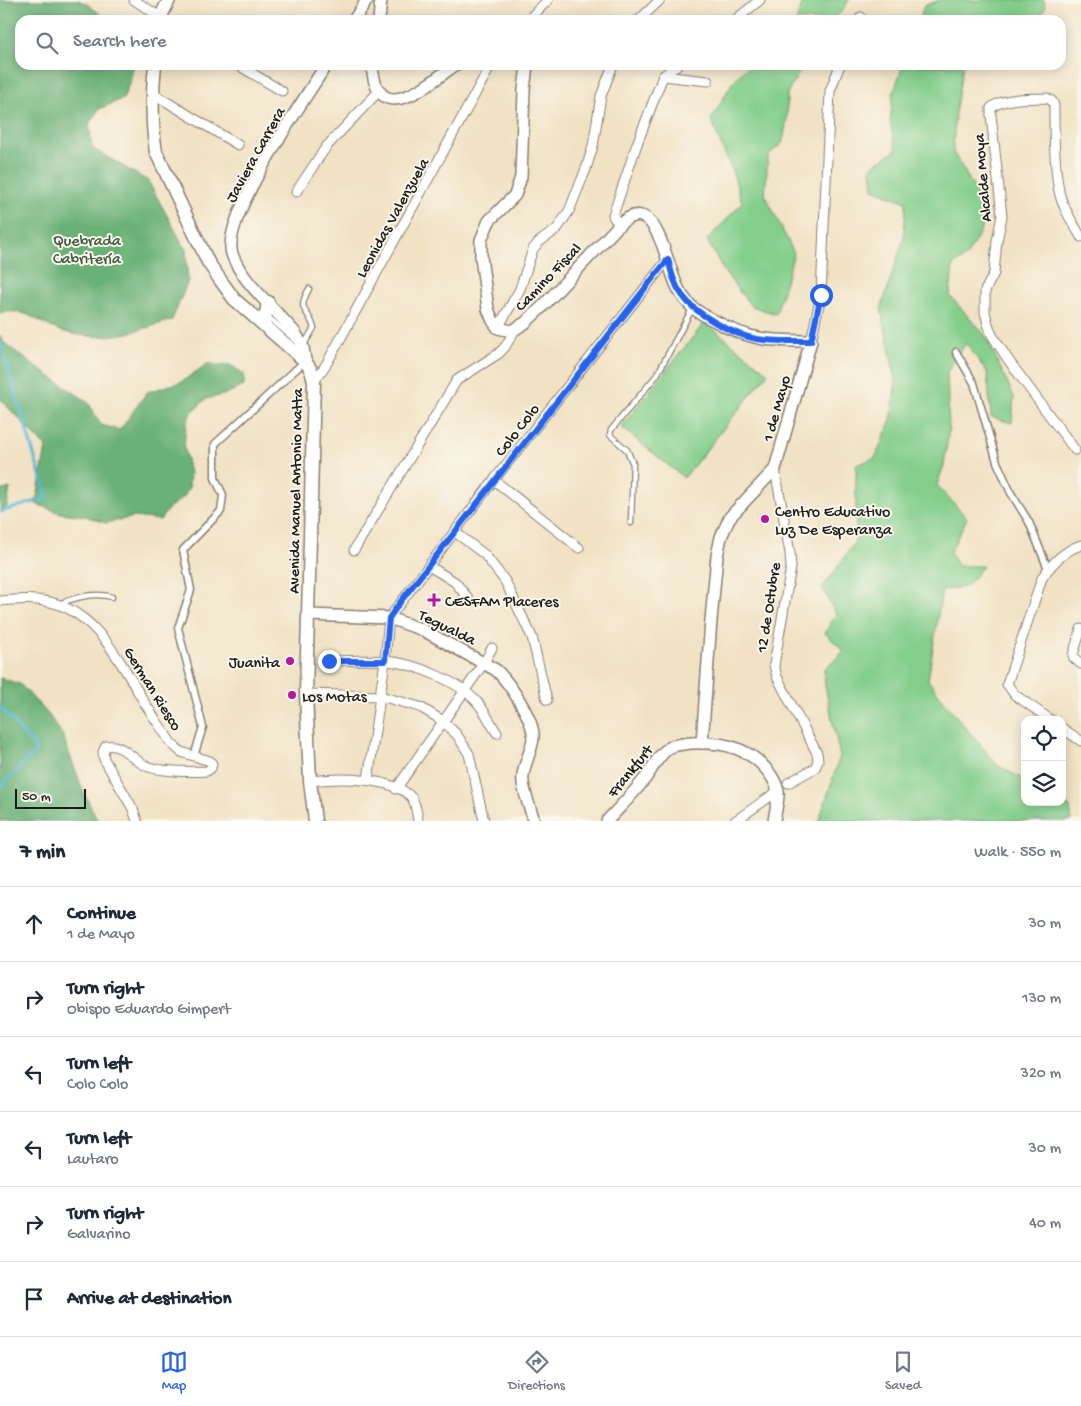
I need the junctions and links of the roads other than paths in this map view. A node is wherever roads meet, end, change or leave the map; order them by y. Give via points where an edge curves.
1 (134, 0) edge
2 (169, 0) edge
3 (367, 0) edge
4 (381, 0) edge
5 (548, 0) edge
6 (660, 0) edge
7 (760, 0) edge
8 (155, 15) edge
9 (163, 15) edge
10 (357, 15) edge
11 (380, 15) edge
12 (533, 15) edge
13 (644, 15) edge
14 (741, 15) edge
15 (154, 70) edge
16 (246, 70) edge
17 (323, 70) edge
18 (373, 70) edge
19 (448, 70) edge
20 (489, 70) edge
21 (526, 70) edge
22 (611, 70) edge
23 (671, 70) edge
24 (838, 70) edge
25 (664, 76) junction
26 (708, 80) dead end
27 (380, 90) junction
28 (282, 92) dead end
29 (152, 93) junction
30 (238, 145) dead end
31 (296, 192) dead end
32 (620, 224) junction
33 (1081, 237) edge
34 (668, 259) junction
35 (309, 289) dead end
36 (268, 302) junction
37 (693, 308) junction
38 (265, 320) junction
39 (498, 328) junction
40 (515, 330) junction
41 (811, 341) junction
42 (303, 347) junction
43 (956, 352) dead end
44 (305, 360) junction
45 (314, 382) junction
46 (1075, 450) dead end
47 (775, 469) junction
48 (494, 480) junction
49 (631, 523) dead end
50 (455, 532) junction
51 (1081, 545) edge
52 (579, 548) dead end
53 (354, 550) dead end
54 (429, 566) junction
55 (1048, 569) junction
56 (112, 597) dead end
57 (468, 598) dead end
58 (0, 601) edge
59 (58, 604) junction
60 (308, 614) junction
61 (389, 618) junction
62 (1081, 629) edge
63 (492, 648) dead end
64 (329, 661) dead end
65 (385, 661) junction
66 (484, 663) junction
67 (1081, 664) edge
68 (464, 691) junction
69 (306, 694) junction
70 (380, 696) junction
71 (547, 700) dead end
72 (1045, 716) edge
73 (443, 721) junction
74 (1066, 731) edge
75 (497, 733) dead end
76 (1081, 740) edge
77 (702, 742) junction
78 (194, 756) junction
79 (368, 780) junction
80 (310, 781) junction
81 (788, 783) dead end
82 (398, 789) junction
83 (778, 791) junction
84 (137, 821) edge
85 (315, 821) edge
86 (418, 821) edge
87 (484, 821) edge
88 (534, 821) edge
89 (607, 821) edge
90 (736, 821) edge
91 (774, 821) edge

1 - 8 street
2 - 9 main road
3 - 10 street
4 - 11 street
5 - 12 street
6 - 13 street
7 - 14 street
15 - 29 main road, Avenida Manuel Antonio Matta
16 - 28 street
17 - 36 street, Javiera Carrera via 256,177 232,232 232,252 241,270
18 - 27 street
19 - 27 street via 402,99 393,100
20 - 45 street, Leonidas Valenzuela
21 - 39 street, Camino Fiscal via 516,195 486,226 481,240 488,309
22 - 39 street via 601,96 593,146 569,211 557,229 532,250 520,290
23 - 25 street
24 - 41 street, 1 de Mayo via 830,91 821,295
25 - 26 street
25 - 32 street via 615,209 614,218
27 - 31 street via 326,147
29 - 30 street
29 - 38 main road, Avenida Manuel Antonio Matta via 156,152 208,262 234,299
32 - 34 street via 635,216 647,218
32 - 40 street, Camino Fiscal via 542,307
33 - 46 street, Alcalde Moya via 1059,193 1052,101 1047,98 996,104 991,115 1002,222 994,273 985,291 985,312 992,335
34 - 37 street via 676,285
34 - 48 street, Colo Colo
35 - 42 lane via 302,305 314,328
36 - 38 main road
36 - 42 street, Javiera Carrera via 286,320
37 - 41 street via 734,331 756,339
37 - 49 lane via 657,375 611,430 610,435 627,450 633,464
38 - 42 lane
38 - 44 main road, Avenida Manuel Antonio Matta
39 - 40 street, Camino Fiscal
40 - 53 street via 498,354 463,375 453,386
41 - 47 street, 1 de Mayo
42 - 44 street, Javiera Carrera
43 - 55 street via 974,383 997,462 1029,522
44 - 45 main road, Avenida Manuel Antonio Matta
44 - 78 street via 215,444 215,478 223,495 221,511 183,550 191,590 178,628 202,727
45 - 60 main road, Avenida Manuel Antonio Matta
47 - 77 street, 1 de Mayo via 730,517 721,537
47 - 81 street, 12 de Octubre via 791,567 774,665 776,677 817,753 818,761 815,768
48 - 50 street, Colo Colo
48 - 52 street
50 - 54 street, Colo Colo
50 - 71 street via 485,555 505,581 532,636
51 - 55 street via 1066,552
54 - 57 street via 456,582
54 - 61 street, Colo Colo
55 - 72 street via 1042,578 1007,684 1015,695
56 - 59 lane via 79,596
58 - 59 street, German Riesco via 36,599
59 - 78 street, German Riesco via 86,622 115,652 171,743 180,752
60 - 61 street, Tegualda
60 - 69 main road, Avenida Manuel Antonio Matta
61 - 65 street
61 - 66 street, Tegualda via 423,630
62 - 67 street via 1073,655
63 - 66 street
64 - 65 street
65 - 68 street via 426,671
65 - 70 street
66 - 68 street
66 - 88 street via 504,678 532,727 533,739 522,777
68 - 73 street
68 - 75 street via 480,706
69 - 70 street
69 - 80 main road, Avenida Manuel Antonio Matta
70 - 73 street via 420,707
70 - 79 street
73 - 82 street
73 - 87 street via 457,735 468,754
74 - 76 street
77 - 83 street, Frankfurt via 724,744 748,753 772,776
77 - 89 street, Frankfurt via 669,748
78 - 84 street, German Riesco via 210,760 211,768 199,771 154,769 144,766 117,746 104,748 104,759
79 - 80 street
79 - 82 street
80 - 85 main road, Avenida Manuel Antonio Matta
82 - 86 street via 414,802
83 - 90 street
83 - 91 street

